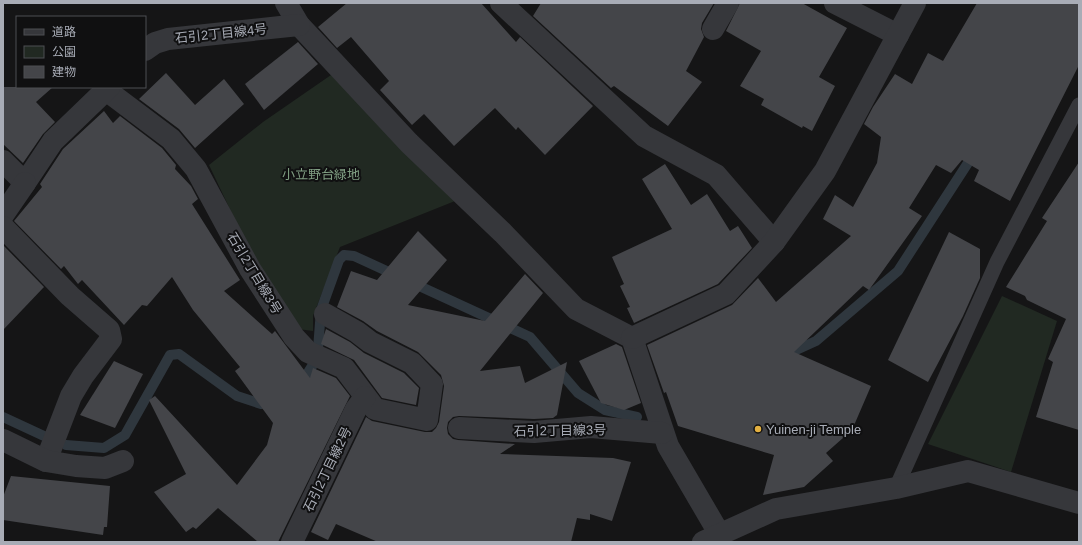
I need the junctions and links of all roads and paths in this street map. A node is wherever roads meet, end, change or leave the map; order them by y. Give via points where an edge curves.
1 (286, 3) edge
2 (501, 3) edge
3 (728, 3) edge
4 (835, 3) edge
5 (915, 3) edge
6 (299, 25) junction
7 (713, 29) dead end
8 (898, 35) junction
9 (146, 49) edge
10 (108, 89) edge
11 (1079, 105) edge
12 (3, 161) edge
13 (25, 182) junction
14 (3, 216) edge
15 (3, 227) edge
16 (774, 242) junction
17 (325, 314) dead end
18 (632, 338) junction
19 (365, 397) junction
20 (459, 428) dead end
21 (662, 433) junction
22 (3, 440) edge
23 (46, 461) junction
24 (123, 461) dead end
25 (896, 488) junction
26 (1078, 499) edge
27 (711, 538) edge
28 (292, 542) edge

1 - 6 street
2 - 16 street via 644,136 716,175
3 - 7 street
4 - 8 street
5 - 8 street
6 - 9 street, 石引2丁目線4号 via 168,39
6 - 18 street via 409,143 503,233 576,309
8 - 16 street via 826,171
10 - 13 street via 53,141
10 - 19 street, 石引2丁目線3号 via 171,139 196,170 250,270 294,336 308,352 344,368
11 - 25 lane via 997,262
12 - 13 street
13 - 14 street
15 - 23 street via 70,296 109,330 111,339 82,376 71,396
16 - 18 street via 726,294
17 - 19 street, 石引2丁目線3号 via 370,342 412,363 432,384 427,420 375,409
18 - 21 street
19 - 28 street, 石引2丁目線2号 via 356,409
20 - 21 street, 石引2丁目線3号 via 534,432 591,427
21 - 27 street
22 - 23 street
23 - 24 street via 105,468
25 - 26 street via 968,471
25 - 27 street via 776,509

